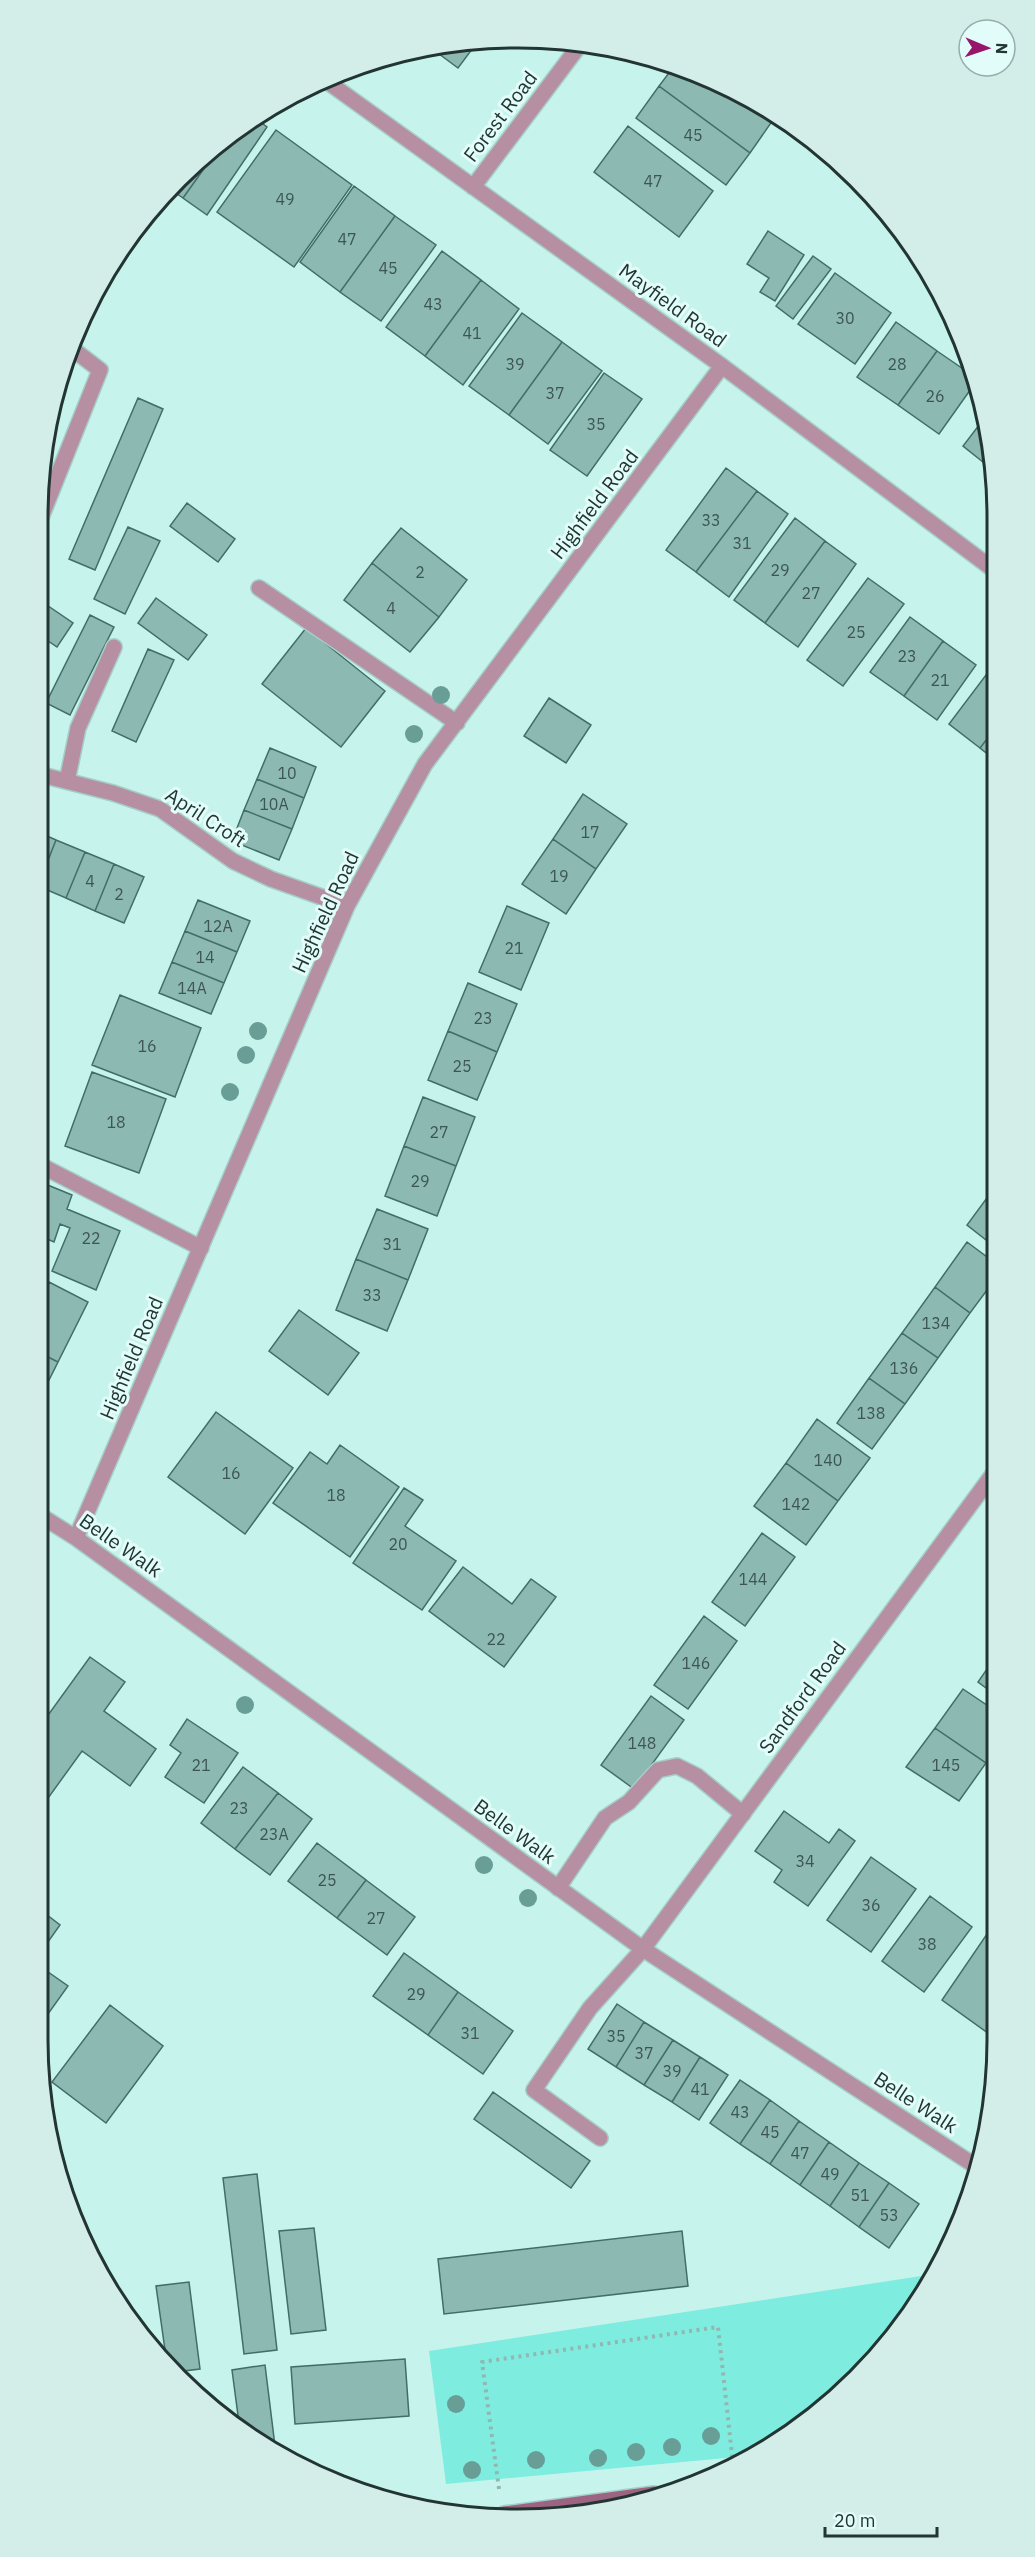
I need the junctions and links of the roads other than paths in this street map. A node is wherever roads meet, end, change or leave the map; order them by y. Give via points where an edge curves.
1 (575, 52) edge
2 (333, 86) edge
3 (473, 187) junction
4 (78, 354) edge
5 (722, 366) junction
6 (49, 498) edge
7 (987, 565) edge
8 (260, 588) dead end
9 (114, 647) dead end
10 (457, 723) junction
11 (48, 776) edge
12 (67, 781) junction
13 (347, 906) junction
14 (48, 1169) edge
15 (201, 1248) junction
16 (987, 1482) edge
17 (48, 1520) edge
18 (76, 1538) junction
19 (742, 1814) junction
20 (558, 1888) junction
21 (642, 1949) junction
22 (600, 2138) dead end
23 (970, 2163) edge
24 (609, 2500) edge
25 (552, 2508) edge

1 - 3 street, Forest Road
2 - 3 street, Mayfield Road
3 - 5 street, Mayfield Road
4 - 6 street via 100,370
5 - 7 street, Mayfield Road
5 - 10 street, Highfield Road
8 - 10 street
9 - 12 street via 78,728
10 - 13 street, Highfield Road via 425,764
11 - 12 street, April Croft
12 - 13 street, April Croft via 160,809 233,861
13 - 15 street, Highfield Road
14 - 15 street
15 - 18 street, Highfield Road
16 - 19 street, Sandford Road
17 - 18 street, Belle Walk
18 - 20 street, Belle Walk
19 - 20 street via 697,1776 677,1766 658,1770 630,1802 605,1818
19 - 21 street, Sandford Road
20 - 21 street, Belle Walk
21 - 22 street, Sandford Road via 590,2008 534,2090
21 - 23 street, Belle Walk
24 - 25 street

